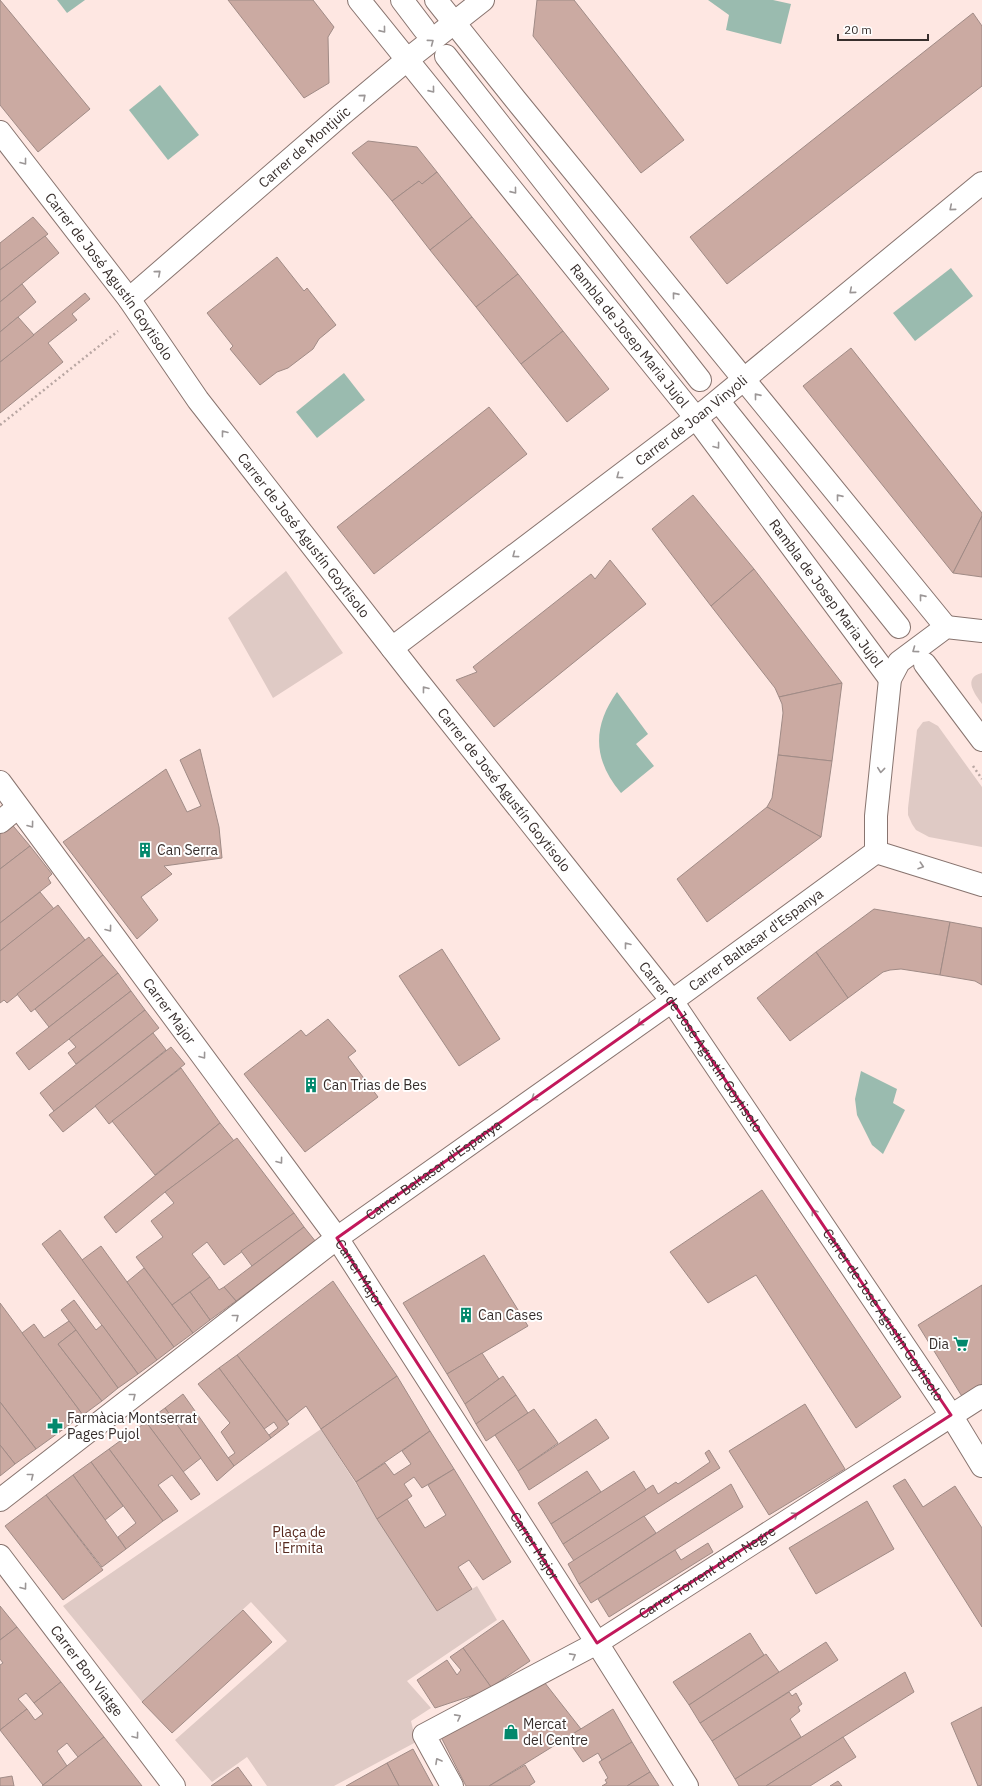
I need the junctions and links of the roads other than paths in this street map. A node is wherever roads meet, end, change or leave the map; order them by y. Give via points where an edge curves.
1 (359, 0) edge
2 (402, 0) edge
3 (436, 0) edge
4 (484, 0) edge
5 (454, 24) junction
6 (424, 29) dead end
7 (446, 56) dead end
8 (408, 60) junction
9 (0, 132) edge
10 (982, 183) edge
11 (129, 299) junction
12 (700, 380) dead end
13 (743, 380) junction
14 (724, 408) dead end
15 (696, 418) junction
16 (899, 627) dead end
17 (946, 627) junction
18 (982, 631) edge
19 (392, 648) junction
20 (925, 664) dead end
21 (890, 679) junction
22 (982, 740) edge
23 (0, 782) edge
24 (18, 807) junction
25 (0, 822) edge
26 (876, 852) junction
27 (982, 885) edge
28 (672, 1001) junction
29 (337, 1238) junction
30 (982, 1396) edge
31 (951, 1415) junction
32 (982, 1466) edge
33 (0, 1500) edge
34 (0, 1556) edge
35 (598, 1643) junction
36 (174, 1786) edge
37 (452, 1786) edge
38 (687, 1786) edge

1 -> 8 street, Rambla de Josep Maria Jujol
2 - 6 street
3 - 5 street
4 - 5 street, Carrer de Montjuïc
8 -> 5 street, Carrer de Montjuïc
13 -> 5 street
7 - 12 street, Rambla de Josep Maria Jujol
11 -> 8 street, Carrer de Montjuïc
8 -> 15 street, Rambla de Josep Maria Jujol
9 -> 11 street, Carrer de José Agustín Goytisolo
10 -> 13 street, Carrer de Joan Vinyoli
19 -> 11 street, Carrer de José Agustín Goytisolo via 198,400
13 - 15 street, Carrer de Joan Vinyoli
17 -> 13 street
14 - 16 street
15 -> 19 street, Carrer de Joan Vinyoli
15 -> 21 street, Rambla de Josep Maria Jujol
17 - 18 street
17 -> 21 street, Rambla de Josep Maria Jujol via 899,662
28 -> 19 street, Carrer de José Agustín Goytisolo
20 - 22 street
21 -> 26 street, Rambla de Josep Maria Jujol via 876,816
23 - 24 street, Carrer Major
24 - 25 street
24 -> 29 street, Carrer Major
26 -> 27 street
26 - 28 street, Carrer Baltasar d'Espanya
28 -> 29 street, Carrer Baltasar d'Espanya
31 -> 28 street, Carrer de José Agustín Goytisolo
33 -> 29 street, Carrer Baltasar d'Espanya
29 - 35 street, Carrer Major
30 - 31 street, Carrer Torrent d'en Negre
31 - 32 street, Carrer de José Agustín Goytisolo
35 -> 31 street, Carrer Torrent d'en Negre
34 -> 36 street, Carrer Bon Viatge
37 -> 35 street, Carrer Torrent d'en Negre via 424,1735
35 - 38 street, Carrer Major

